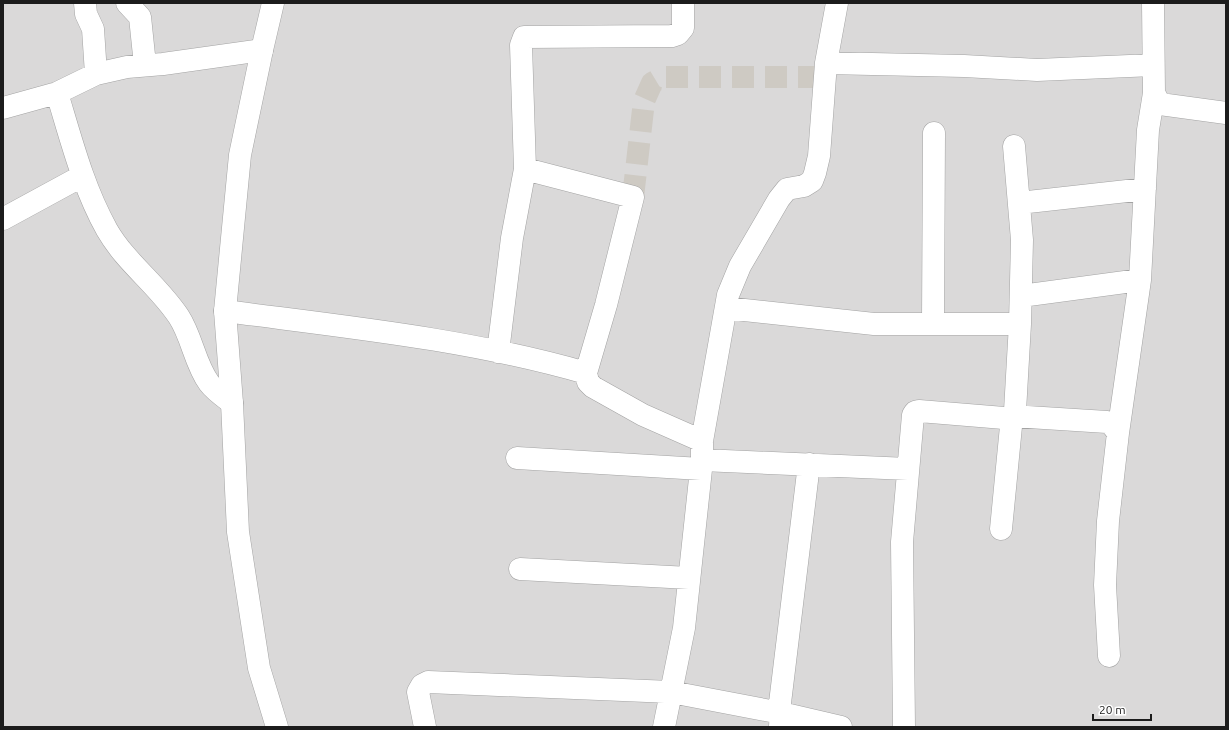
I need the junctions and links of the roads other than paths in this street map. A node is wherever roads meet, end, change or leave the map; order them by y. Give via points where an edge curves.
1 (85, 3) edge
2 (127, 3) edge
3 (273, 3) edge
4 (683, 3) edge
5 (837, 3) edge
6 (1153, 3) edge
7 (262, 50) junction
8 (826, 63) junction
9 (145, 65) junction
10 (1153, 65) junction
11 (96, 74) junction
12 (57, 93) junction
13 (1154, 93) junction
14 (3, 108) edge
15 (1226, 113) edge
16 (934, 133) dead end
17 (1014, 146) dead end
18 (525, 169) junction
19 (82, 176) junction
20 (1145, 189) junction
21 (1020, 204) junction
22 (3, 219) edge
23 (1140, 280) junction
24 (1021, 296) junction
25 (726, 308) junction
26 (225, 311) junction
27 (932, 324) junction
28 (1020, 324) junction
29 (498, 352) junction
30 (586, 373) junction
31 (232, 403) junction
32 (1012, 416) junction
33 (1118, 433) junction
34 (701, 456) junction
35 (517, 458) dead end
36 (809, 464) junction
37 (908, 469) junction
38 (1001, 529) dead end
39 (520, 569) dead end
40 (689, 578) junction
41 (1108, 656) dead end
42 (671, 692) junction
43 (781, 720) edge
44 (277, 727) edge
45 (425, 727) edge
46 (664, 727) edge
47 (841, 727) edge
48 (904, 727) edge

1 - 11 street via 86,14 93,29
2 - 9 street via 140,17
3 - 7 street
4 - 18 street via 683,28 672,36 524,37 521,45
5 - 8 street
6 - 10 street
7 - 9 street
7 - 26 street via 240,155
8 - 10 street via 1037,70
8 - 25 street via 819,156 812,181 804,186 787,189 779,199 740,266 728,295
9 - 11 street via 127,66
10 - 13 street
11 - 12 street
12 - 14 street
12 - 19 street
13 - 15 street via 1160,104
13 - 20 street via 1148,130
16 - 27 street
17 - 21 street
18 - 29 street via 512,238
18 - 30 street via 633,197
19 - 22 street
19 - 31 street via 107,230 123,253 166,298 180,318 209,383
20 - 21 street
20 - 23 street
21 - 24 street
23 - 24 street
23 - 33 street
24 - 28 street
25 - 27 street via 874,324
25 - 34 street
26 - 29 street via 436,340
26 - 31 street
27 - 28 street
28 - 32 street via 1015,412
29 - 30 street
30 - 34 street via 588,382 593,387 643,415
31 - 44 street via 238,532 259,668
32 - 33 street via 1107,422
32 - 37 street via 1004,418 915,412
32 - 38 street
33 - 41 street via 1108,521
34 - 35 street
34 - 36 street
34 - 40 street
36 - 37 street
36 - 43 street via 780,704
37 - 48 street via 902,542
39 - 40 street
40 - 42 street via 684,628
42 - 43 street
42 - 45 street via 428,682 422,685 418,692
42 - 46 street
43 - 47 street

